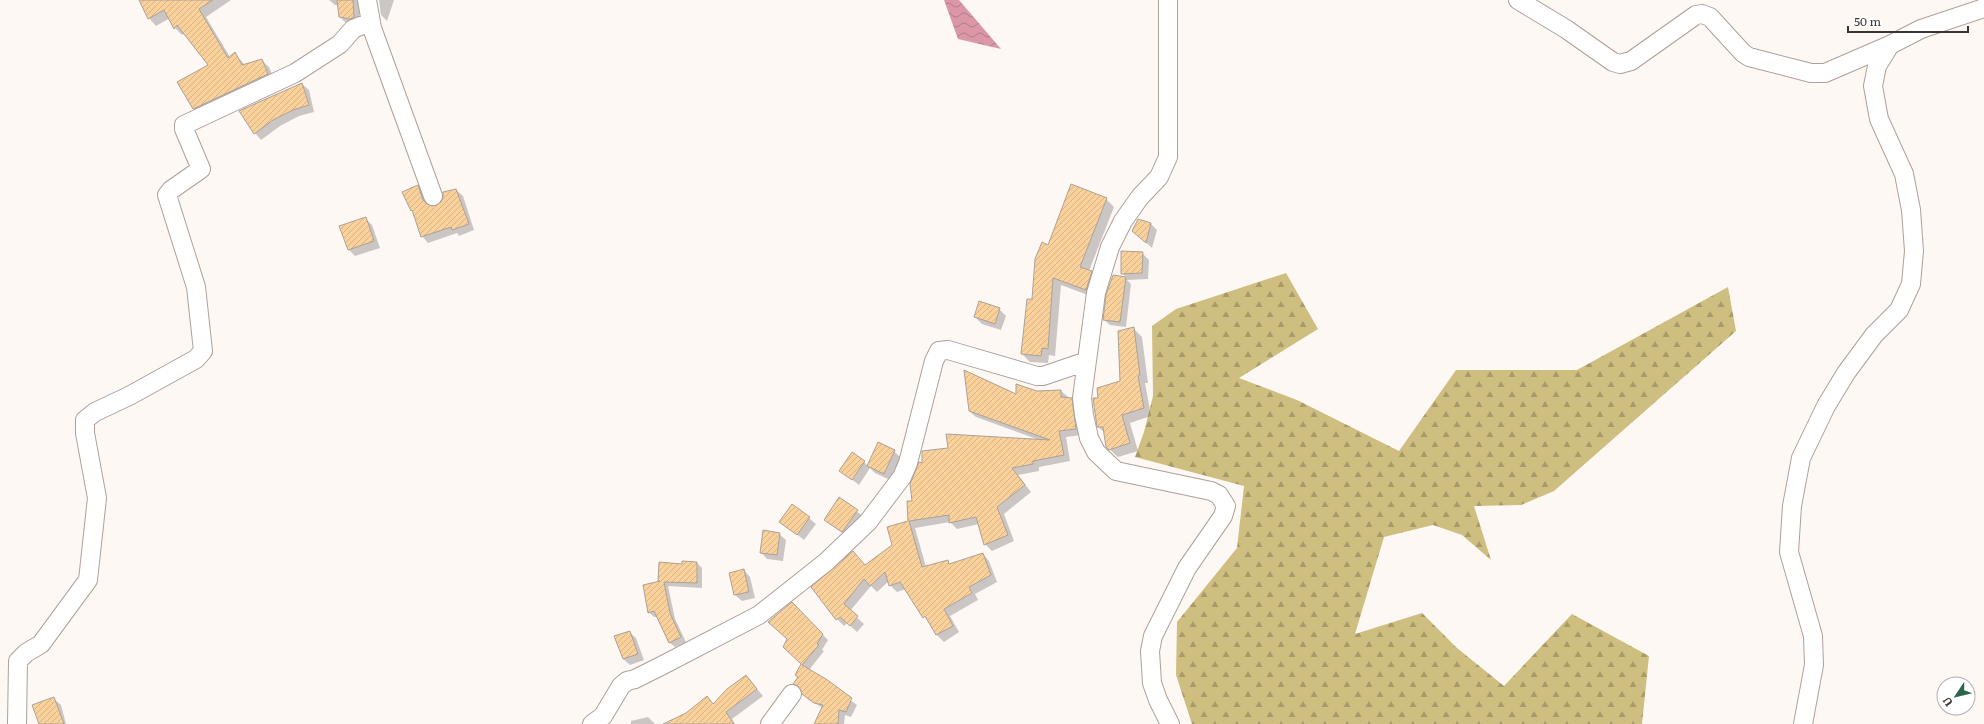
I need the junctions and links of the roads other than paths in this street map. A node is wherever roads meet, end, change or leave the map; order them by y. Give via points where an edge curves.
1 (367, 0) edge
2 (1168, 0) edge
3 (1518, 0) edge
4 (1984, 8) edge
5 (370, 22) junction
6 (1890, 45) junction
7 (433, 196) dead end
8 (1087, 361) junction
9 (792, 694) dead end
10 (17, 724) edge
11 (592, 724) edge
12 (770, 724) edge
13 (1170, 724) edge
14 (1803, 724) edge

1 - 5 street
2 - 8 street via 1168,157 1159,177 1140,197 1123,221 1110,247 1096,294
3 - 6 street via 1566,28 1613,62 1620,64 1631,61 1696,15 1702,14 1710,17 1749,57 1811,73 1825,73
4 - 6 street via 1921,28
5 - 7 street
5 - 10 street via 353,29 340,44 295,73 184,125 201,169 171,190 167,196 195,284 203,351 196,359 95,412 85,420 85,433 98,498 88,580 41,644 18,661
6 - 14 street via 1877,66 1873,86 1879,119 1904,174 1911,210 1914,251 1910,284 1899,310 1874,335 1846,373 1826,406 1801,458 1792,506 1789,552 1813,636 1814,665
8 - 11 street via 1037,376 948,350 939,351 934,361 908,463 902,477 868,522 826,562 760,615 635,680 627,681 621,686 603,716
8 - 13 street via 1082,398 1084,415 1089,438 1096,452 1106,463 1116,471 1211,491 1219,495 1226,506 1223,516 1187,568 1153,636 1150,651 1152,683
9 - 12 street

